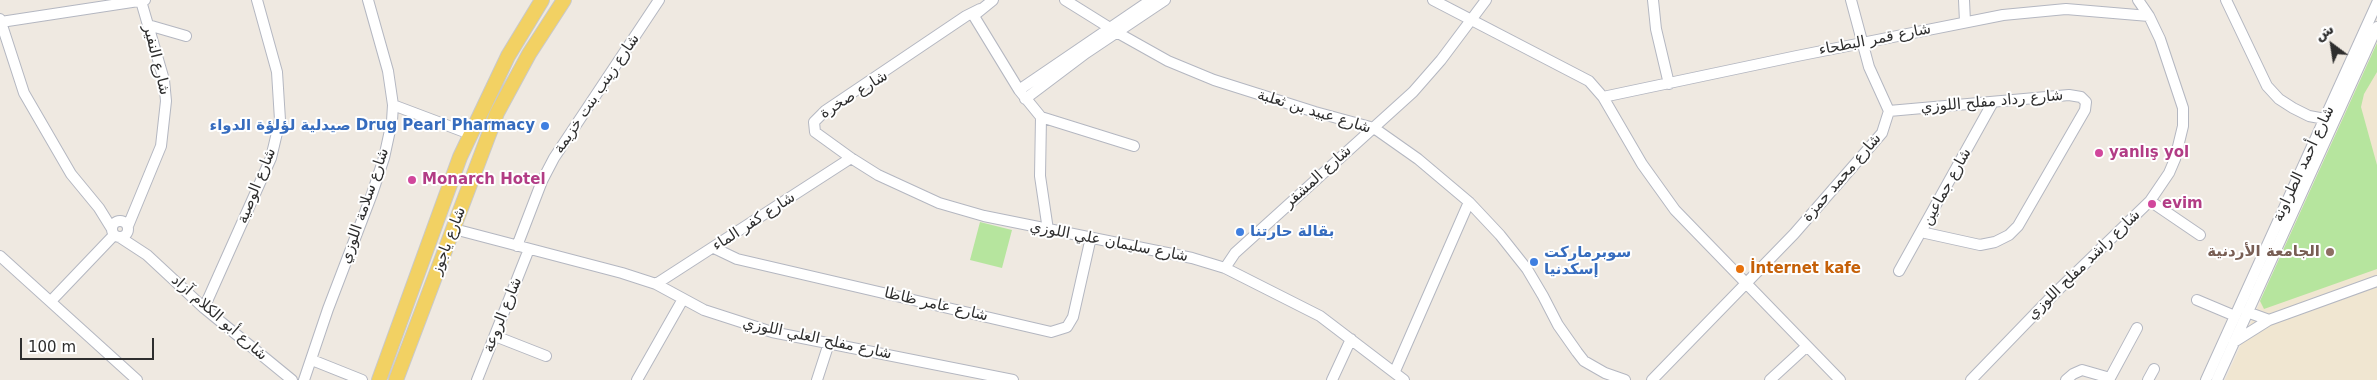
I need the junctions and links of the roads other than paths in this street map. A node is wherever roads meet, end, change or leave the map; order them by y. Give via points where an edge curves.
1 (143, 0) edge
2 (257, 0) edge
3 (368, 0) edge
4 (542, 0) edge
5 (564, 0) edge
6 (659, 0) edge
7 (993, 0) edge
8 (1065, 0) edge
9 (1152, 0) edge
10 (1165, 0) edge
11 (1433, 0) edge
12 (1486, 0) edge
13 (1653, 0) edge
14 (1851, 0) edge
15 (1964, 0) edge
16 (2138, 0) edge
17 (2226, 0) edge
18 (2368, 0) edge
19 (2377, 3) edge
20 (975, 13) junction
21 (2149, 16) junction
22 (0, 20) edge
23 (1471, 20) junction
24 (1965, 22) junction
25 (148, 25) junction
26 (2372, 25) edge
27 (1113, 31) junction
28 (186, 36) dead end
29 (1863, 43) junction
30 (1669, 84) junction
31 (1022, 94) junction
32 (1603, 98) junction
33 (1993, 102) junction
34 (393, 105) junction
35 (1888, 111) junction
36 (1041, 117) junction
37 (816, 119) joint
38 (2325, 120) junction
39 (1374, 128) junction
40 (470, 134) junction
41 (1134, 146) dead end
42 (851, 158) junction
43 (2150, 201) junction
44 (1469, 202) junction
45 (120, 228) junction
46 (454, 229) junction
47 (1048, 230) junction
48 (1921, 232) junction
49 (2200, 236) dead end
50 (1091, 237) junction
51 (517, 246) junction
52 (714, 248) junction
53 (530, 249) junction
54 (0, 256) edge
55 (1225, 268) junction
56 (1899, 271) dead end
57 (2377, 281) edge
58 (1746, 282) junction
59 (656, 284) junction
60 (683, 299) junction
61 (2197, 300) dead end
62 (51, 301) junction
63 (204, 308) junction
64 (2247, 312) junction
65 (2235, 316) junction
66 (2270, 320) junction
67 (2137, 328) dead end
68 (495, 336) junction
69 (1351, 338) junction
70 (2234, 342) junction
71 (829, 343) junction
72 (1807, 346) junction
73 (408, 347) junction
74 (546, 356) dead end
75 (312, 360) junction
76 (2154, 369) dead end
77 (1395, 371) junction
78 (137, 380) edge
79 (292, 380) edge
80 (304, 380) edge
81 (362, 380) edge
82 (379, 380) edge
83 (396, 380) edge
84 (404, 380) edge
85 (477, 380) edge
86 (637, 380) edge
87 (817, 380) edge
88 (1013, 380) edge
89 (1332, 380) edge
90 (1404, 380) edge
91 (1625, 380) edge
92 (1652, 380) edge
93 (1770, 380) edge
94 (1840, 380) edge
95 (1971, 380) edge
96 (2066, 380) edge
97 (2148, 380) edge
98 (2206, 380) edge
99 (2217, 380) edge

1 - 22 street
1 - 25 street, شارع النفير
2 - 63 street, شارع الوصية via 277,72 280,120 271,158
3 - 34 street, شارع سلامة اللوزي via 388,71
4 - 40 main road, شارع ياجوز via 508,56
5 - 46 main road, شارع ياجوز via 529,54 497,113
6 - 51 street, شارع زينب بنت خزيمة via 554,158
7 - 20 street, شارع صخرة
8 - 27 street, شارع عبيد بن ثعلبة
9 - 27 street
10 - 27 street
11 - 23 street
12 - 23 street, شارع المشقر
13 - 30 street
14 - 29 street
15 - 24 street
16 - 21 street, شارع راشد مفلح اللوزي
17 - 38 street via 2267,86 2293,108
18 - 26 street
19 - 26 street, شارع أحمد الطراونة
20 - 31 street
20 - 37 street, شارع صخرة
21 - 24 street, شارع قمر البطحاء via 2066,9
21 - 43 street, شارع راشد مفلح اللوزي via 2173,73 2183,108 2176,159
22 - 45 street, شارع أبو الكلام آزاد via 24,93 71,174
23 - 32 street via 1585,78
23 - 39 street, شارع المشقر via 1413,92
24 - 29 street, شارع قمر البطحاء
25 - 28 street
25 - 45 street, شارع النفير via 164,80 166,102 160,146 136,204
26 - 38 street, شارع أحمد الطراونة
26 - 64 street, شارع أحمد الطراونة via 2333,128
27 - 31 street
27 - 39 street, شارع عبيد بن ثعلبة via 1214,80
29 - 30 street, شارع قمر البطحاء
29 - 35 street via 1869,67
30 - 32 street, شارع قمر البطحاء
31 - 36 street
32 - 58 street via 1666,198 1687,224
33 - 35 street, شارع رداد مفلح اللوزي
33 - 48 street, شارع جماعين
33 - 48 street, شارع رداد مفلح اللوزي via 2069,95 2084,98 2087,105 2018,226 2009,235 1980,246
34 - 40 street
34 - 75 street, شارع سلامة اللوزي via 384,158
35 - 58 street, شارع محمد حمزة via 1882,133 1794,234
36 - 41 street
36 - 47 street via 1040,170
37 - 42 street, شارع سليمان علي اللوزي via 815,132
38 - 65 street, شارع أحمد الطراونة
39 - 44 street, شارع عبيد بن ثعلبة via 1418,159
39 - 55 street, شارع المشقر via 1235,253
40 - 82 main road, شارع ياجوز
42 - 47 street, شارع سليمان علي اللوزي via 878,175 939,203
42 - 52 street, شارع كفر الماء
43 - 49 street
43 - 95 street, شارع راشد مفلح اللوزي
44 - 77 street
44 - 91 street, شارع عبيد بن ثعلبة via 1527,269 1567,339 1584,361
45 - 62 street, شارع النفير
45 - 63 street, شارع أبو الكلام آزاد
46 - 51 street, شارع مفلح العلي اللوزي
46 - 73 main road, شارع ياجوز
47 - 50 street, شارع سليمان علي اللوزي
48 - 56 street, شارع جماعين
50 - 52 street, شارع عامر ظاظا via 1073,318 1067,327 1050,332 754,263
50 - 55 street, شارع سليمان علي اللوزي
51 - 53 street, شارع مفلح العلي اللوزي
52 - 59 street, شارع كفر الماء
53 - 59 street, شارع مفلح العلي اللوزي
53 - 68 street, شارع الروعة
54 - 62 street
55 - 69 street, شارع سليمان علي اللوزي via 1320,316
57 - 66 street
58 - 72 street
58 - 92 street, شارع محمد حمزة
59 - 60 street, شارع مفلح العلي اللوزي
60 - 71 street, شارع مفلح العلي اللوزي via 722,317 772,332
60 - 86 street
61 - 65 street
62 - 78 street
63 - 79 street, شارع أبو الكلام آزاد
64 - 66 street
64 - 70 street, شارع أحمد الطراونة
65 - 98 street, شارع أحمد الطراونة
66 - 70 street
67 - 96 street via 2110,378 2082,370
68 - 74 street
68 - 85 street, شارع الروعة
69 - 77 street, شارع سليمان علي اللوزي
69 - 89 street
70 - 99 street, شارع أحمد الطراونة
71 - 87 street
71 - 88 street, شارع مفلح العلي اللوزي
72 - 93 street
72 - 94 street
73 - 83 main road, شارع ياجوز
73 - 84 main road via 412,350
75 - 80 street, شارع سلامة اللوزي
75 - 81 street
76 - 97 street
77 - 90 street, شارع سليمان علي اللوزي

